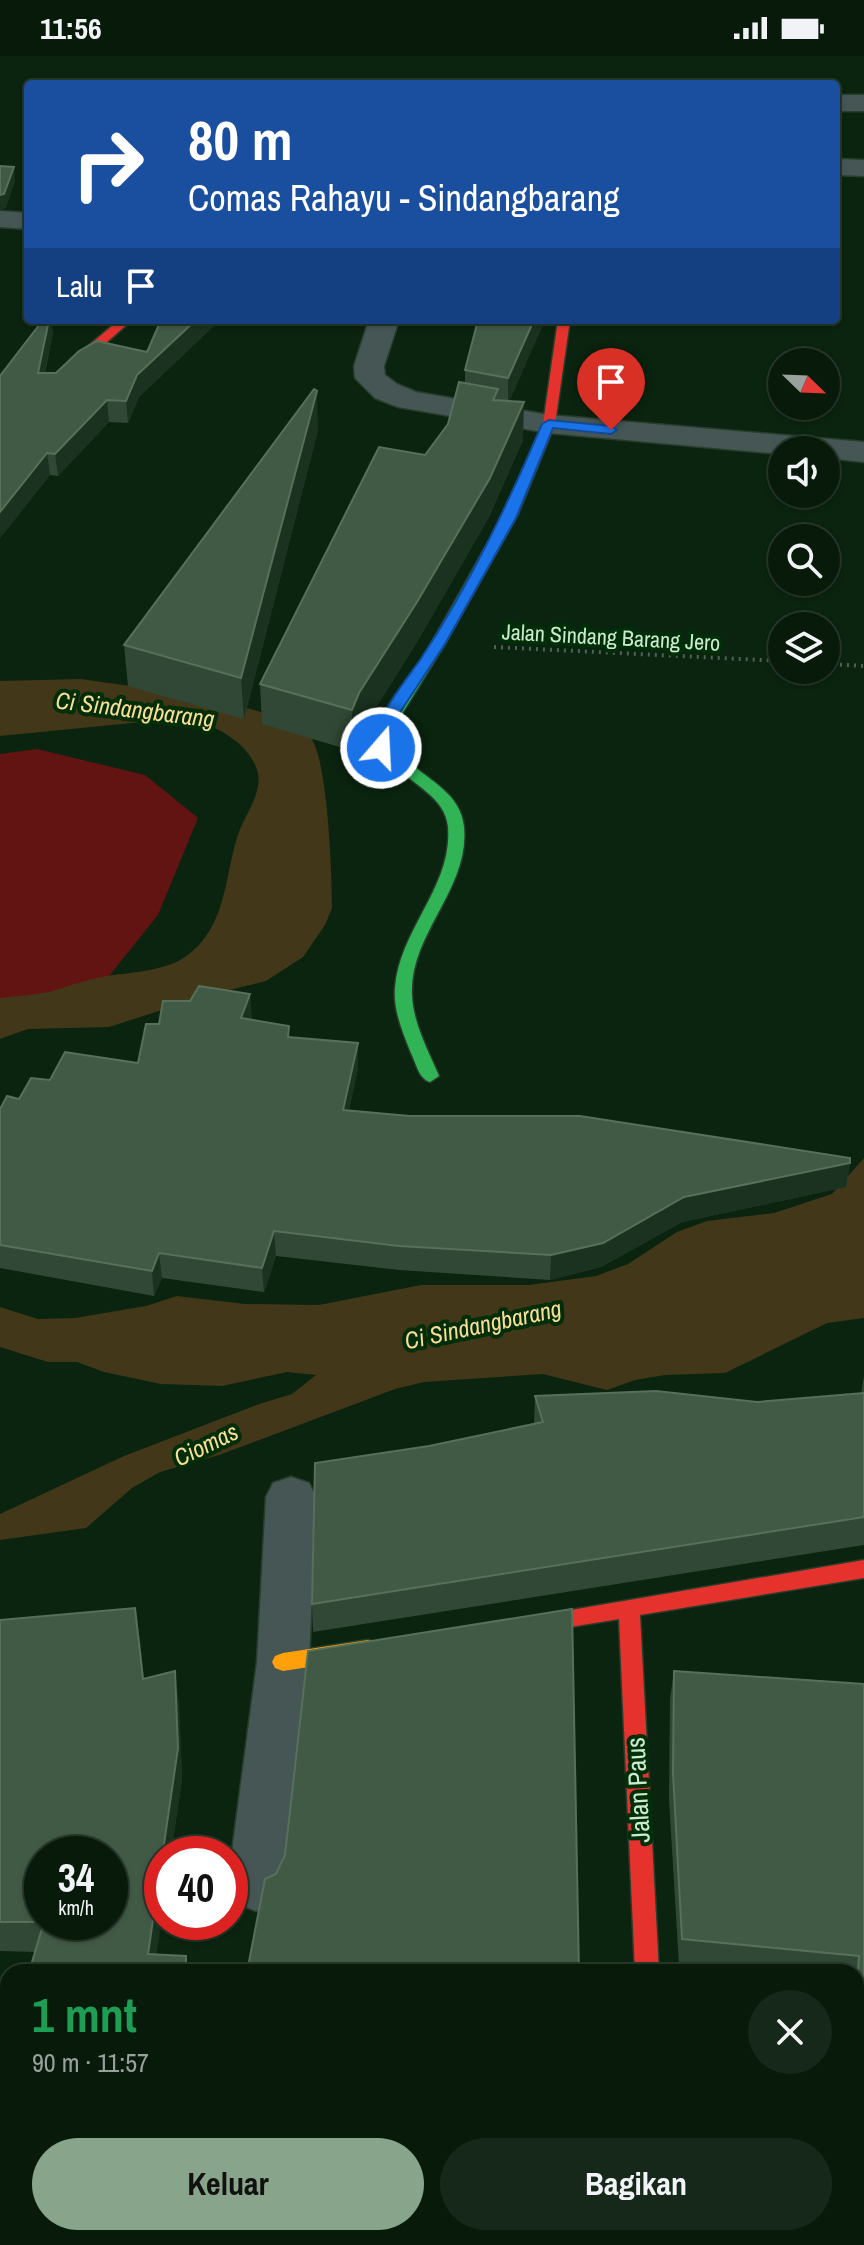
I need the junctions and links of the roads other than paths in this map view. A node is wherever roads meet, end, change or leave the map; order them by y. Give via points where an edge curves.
1 (840, 103) edge
2 (864, 103) edge
3 (840, 167) edge
4 (864, 168) edge
5 (0, 219) edge
6 (24, 221) edge
7 (121, 324) edge
8 (383, 324) edge
9 (563, 324) edge
10 (78, 361) edge
11 (549, 424) junction
12 (864, 452) edge
13 (430, 1076) dead end
14 (291, 1497) dead end
15 (864, 1569) edge
16 (629, 1609) junction
17 (503, 1628) edge
18 (393, 1645) edge
19 (283, 1662) junction
20 (256, 1885) dead end
21 (647, 1964) edge

1 - 2 street
3 - 4 street
5 - 6 street
7 - 10 street
8 - 11 street via 369,366 375,385 409,400
9 - 11 street
11 - 12 street
11 - 13 street via 509,518 381,735 389,760 439,794 455,817 448,881 412,957 403,992
14 - 19 street
15 - 16 street
16 - 17 street
16 - 21 street, Jalan Paus
18 - 19 street
19 - 20 street

